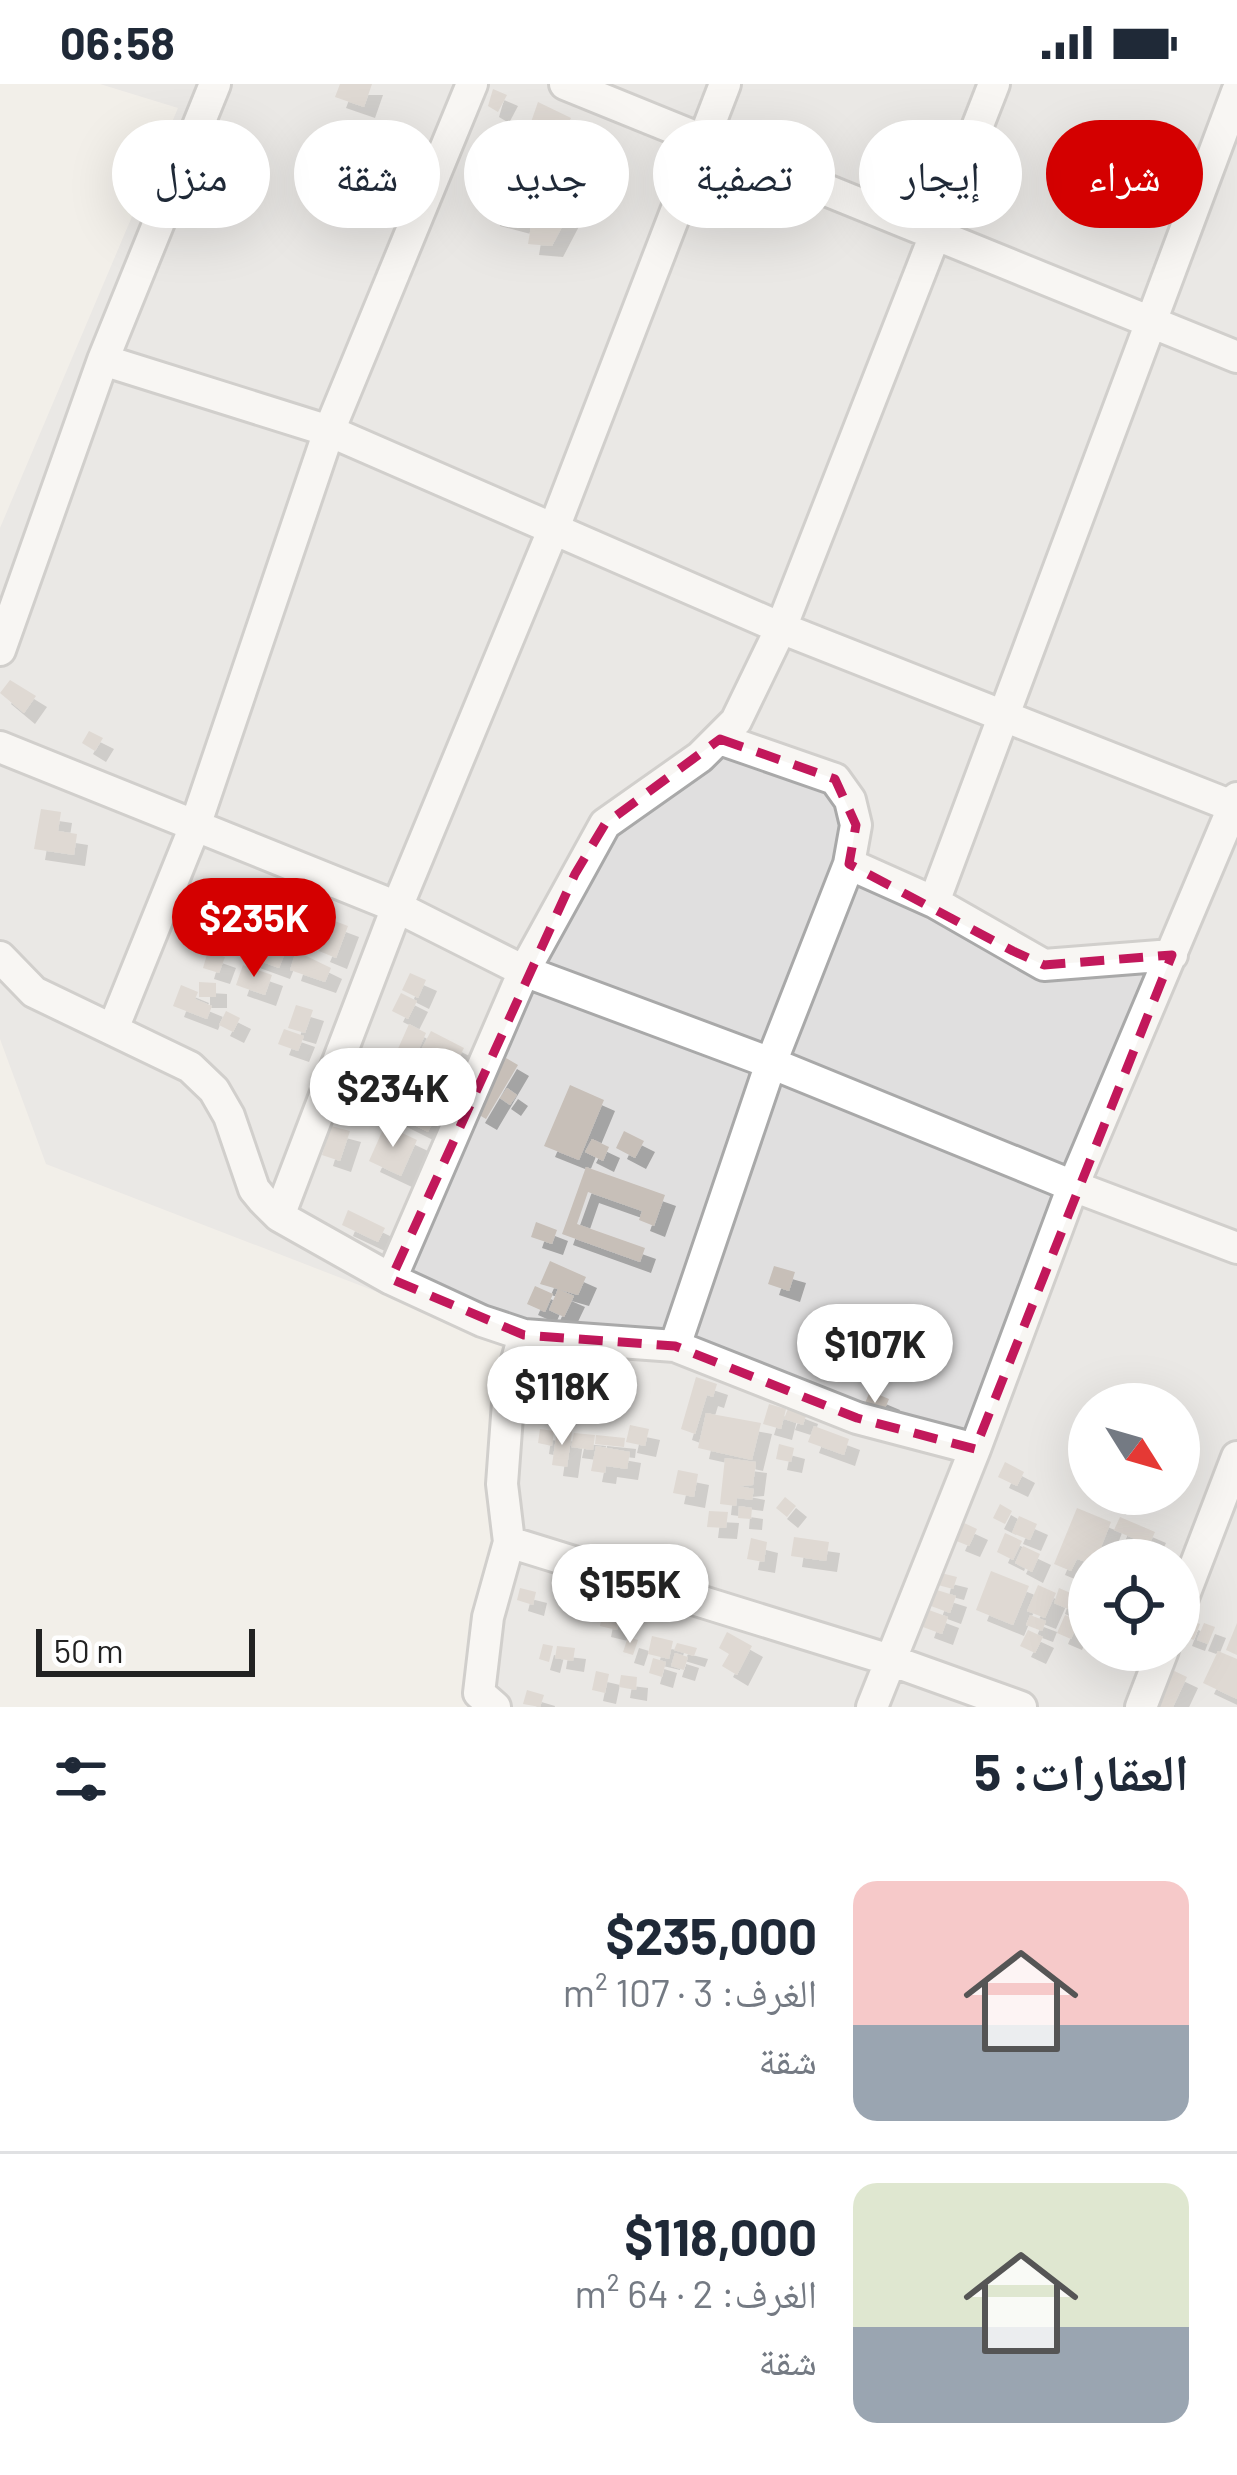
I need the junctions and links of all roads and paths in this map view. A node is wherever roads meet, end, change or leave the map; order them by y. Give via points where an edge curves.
1 (214, 84) edge
2 (472, 84) edge
3 (565, 84) edge
4 (725, 84) edge
5 (994, 84) edge
6 (1237, 92) edge
7 (655, 120) edge
8 (710, 120) edge
9 (835, 192) edge
10 (668, 228) edge
11 (937, 232) junction
12 (1150, 322) junction
13 (1237, 357) edge
14 (103, 360) junction
15 (329, 431) junction
16 (554, 528) junction
17 (781, 628) junction
18 (0, 650) edge
19 (1005, 716) junction
20 (720, 739) junction
21 (0, 747) edge
22 (1236, 804) edge
23 (194, 826) junction
24 (849, 864) junction
25 (934, 902) junction
26 (397, 907) junction
27 (1172, 955) junction
28 (0, 957) edge
29 (524, 971) junction
30 (113, 1029) junction
31 (771, 1063) junction
32 (1073, 1186) junction
33 (279, 1216) junction
34 (1237, 1248) edge
35 (391, 1279) junction
36 (524, 1335) junction
37 (675, 1346) junction
38 (976, 1449) junction
39 (1237, 1457) edge
40 (509, 1542) junction
41 (1200, 1553) edge
42 (890, 1660) junction
43 (1154, 1671) edge
44 (496, 1707) edge
45 (872, 1707) edge
46 (1021, 1707) edge
47 (1141, 1707) edge

1 - 14 street
2 - 15 street
3 - 7 street
4 - 8 street
5 - 11 street
6 - 12 street
9 - 11 street
10 - 16 street
11 - 12 street
11 - 17 street
12 - 13 street
12 - 19 street
14 - 15 street
14 - 18 street
15 - 16 street
15 - 23 street
16 - 17 street
16 - 26 street
17 - 19 street
17 - 20 street
19 - 22 street
19 - 25 street
20 - 24 street via 842,785 856,826
20 - 29 street via 605,824
21 - 23 street
22 - 27 street
23 - 26 street
23 - 30 street
24 - 25 street
24 - 31 street
25 - 27 street via 1044,965
26 - 29 street
26 - 33 street
27 - 32 street
28 - 30 street via 34,992
29 - 31 street
29 - 35 street
30 - 33 street via 190,1067 214,1090 254,1189
31 - 32 street
31 - 37 street
32 - 34 street
32 - 38 street
33 - 35 street
35 - 36 street
36 - 37 street
36 - 40 street via 509,1388 502,1484
37 - 38 street via 857,1418
38 - 42 street
39 - 41 street
40 - 42 street
40 - 44 street via 488,1617 479,1694
42 - 45 street
42 - 46 street
43 - 47 street

